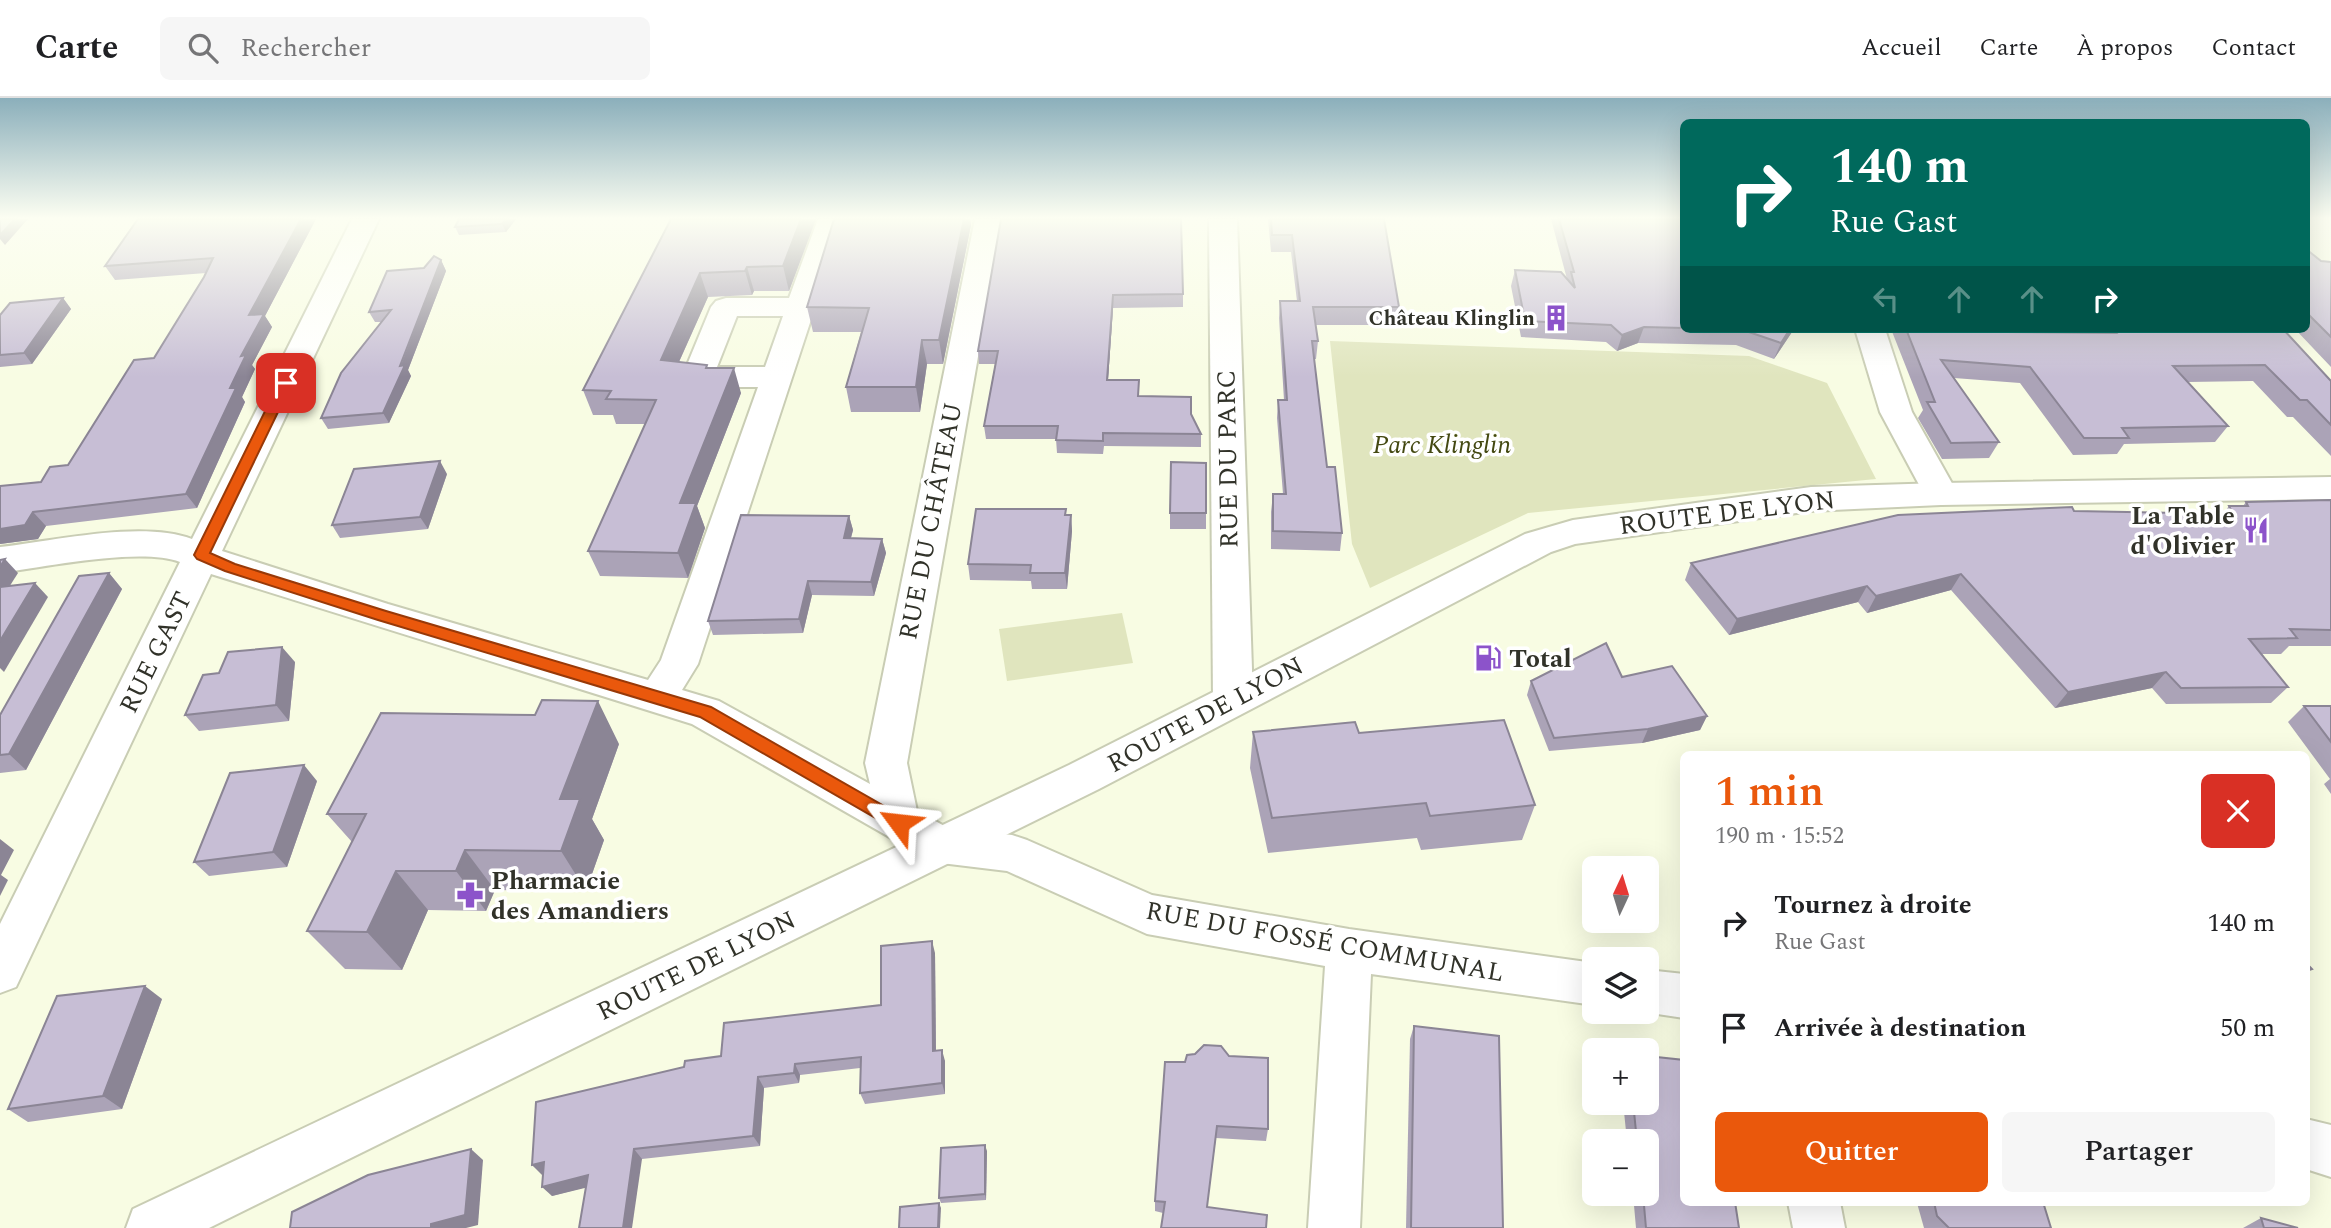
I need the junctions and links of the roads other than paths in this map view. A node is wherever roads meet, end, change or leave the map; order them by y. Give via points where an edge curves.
1 (339, 272) edge
2 (813, 272) edge
3 (979, 272) edge
4 (1224, 272) edge
5 (801, 307) junction
6 (1871, 333) edge
7 (775, 377) junction
8 (2331, 488) edge
9 (1941, 494) junction
10 (97, 549) junction
11 (202, 555) junction
12 (0, 560) edge
13 (76, 585) edge
14 (657, 697) junction
15 (1233, 699) junction
16 (899, 823) junction
17 (942, 845) junction
18 (1349, 950) junction
19 (0, 972) edge
20 (1582, 982) edge
21 (1659, 993) edge
22 (1680, 995) edge
23 (2310, 1145) edge
24 (2331, 1151) edge
25 (1815, 1206) edge
26 (152, 1228) edge
27 (1334, 1228) edge
28 (1819, 1228) edge

1 - 11 street, RUE GAST
2 - 5 street
3 - 16 street, RUE DU CHÂTEAU via 886,763
4 - 15 street, RUE DU PARC
5 - 7 street
5 - 7 street via 726,307 698,377
6 - 9 street via 1896,412
7 - 14 street via 679,664
8 - 9 street, ROUTE DE LYON
9 - 15 street, ROUTE DE LYON via 1811,499 1573,532 1538,543 1455,583
10 - 11 street via 169,544
10 - 12 street
10 - 13 street
11 - 14 street via 383,616
11 - 19 street, RUE GAST
14 - 16 street via 705,712
15 - 17 street, ROUTE DE LYON
16 - 17 street
17 - 18 street, RUE DU FOSSÉ COMMUNAL via 1012,853 1147,914
17 - 26 street, ROUTE DE LYON
18 - 20 street, RUE DU FOSSÉ COMMUNAL
18 - 27 street
21 - 22 street
23 - 24 street
25 - 28 street

